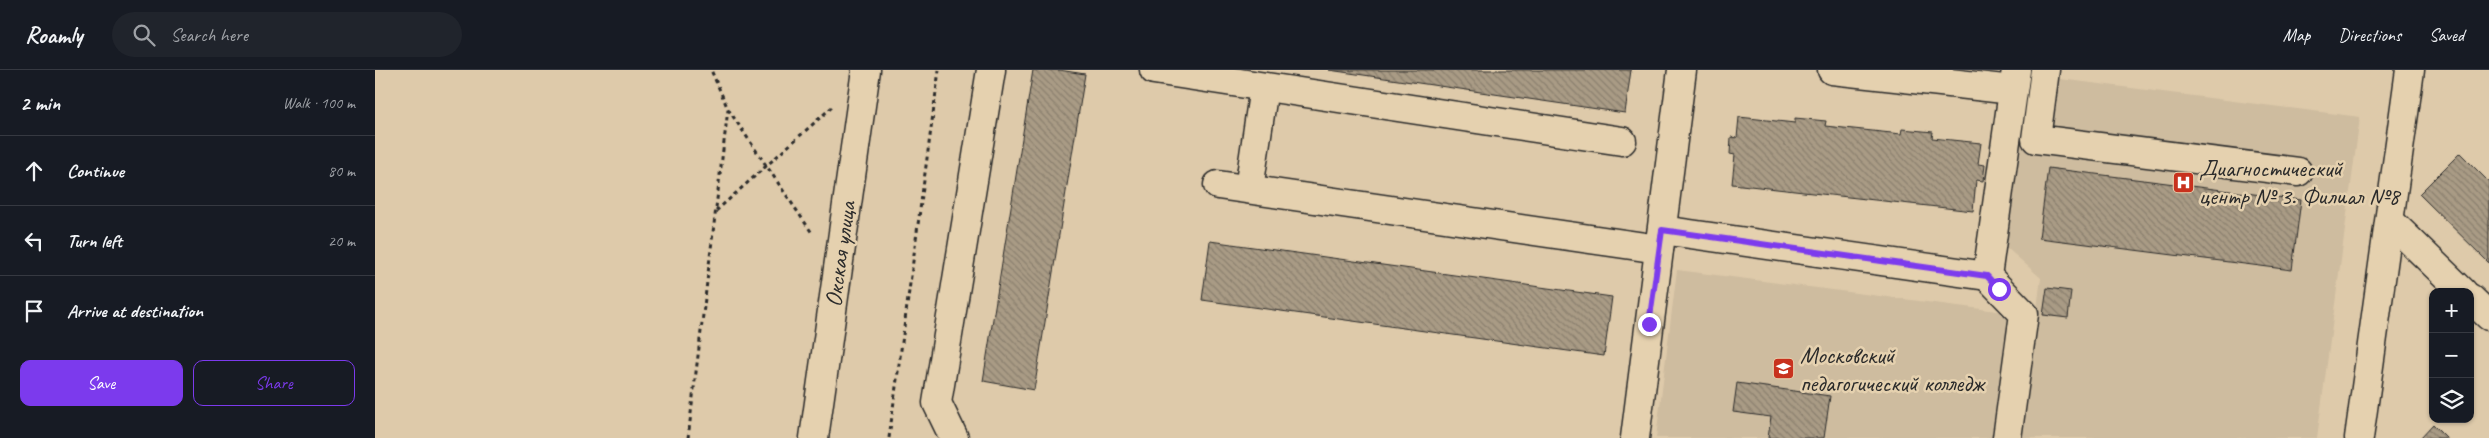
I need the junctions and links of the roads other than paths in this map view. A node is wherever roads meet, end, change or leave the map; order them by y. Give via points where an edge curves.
1 (866, 70) edge
2 (991, 70) edge
3 (1154, 70) edge
4 (1682, 70) edge
5 (1832, 70) edge
6 (2045, 70) edge
7 (2410, 70) edge
8 (2015, 80) edge
9 (1264, 87) junction
10 (1622, 141) dead end
11 (2298, 172) dead end
12 (1218, 184) dead end
13 (1249, 189) junction
14 (2390, 221) junction
15 (1660, 239) junction
16 (1987, 276) junction
17 (2459, 288) edge
18 (2474, 302) edge
19 (2489, 316) edge
20 (814, 438) edge
21 (954, 438) edge
22 (1635, 438) edge
23 (2007, 438) edge
24 (2359, 438) edge

1 - 20 main road, Окская улица
2 - 21 main road via 937,403
3 - 9 main road
4 - 15 main road
5 - 8 main road
6 - 11 main road via 2036,139
7 - 14 main road
8 - 16 main road
9 - 10 main road
9 - 13 main road
12 - 13 main road
13 - 15 main road
14 - 17 main road
14 - 24 main road
15 - 16 main road
15 - 22 main road
16 - 23 main road via 2023,314
18 - 19 main road

